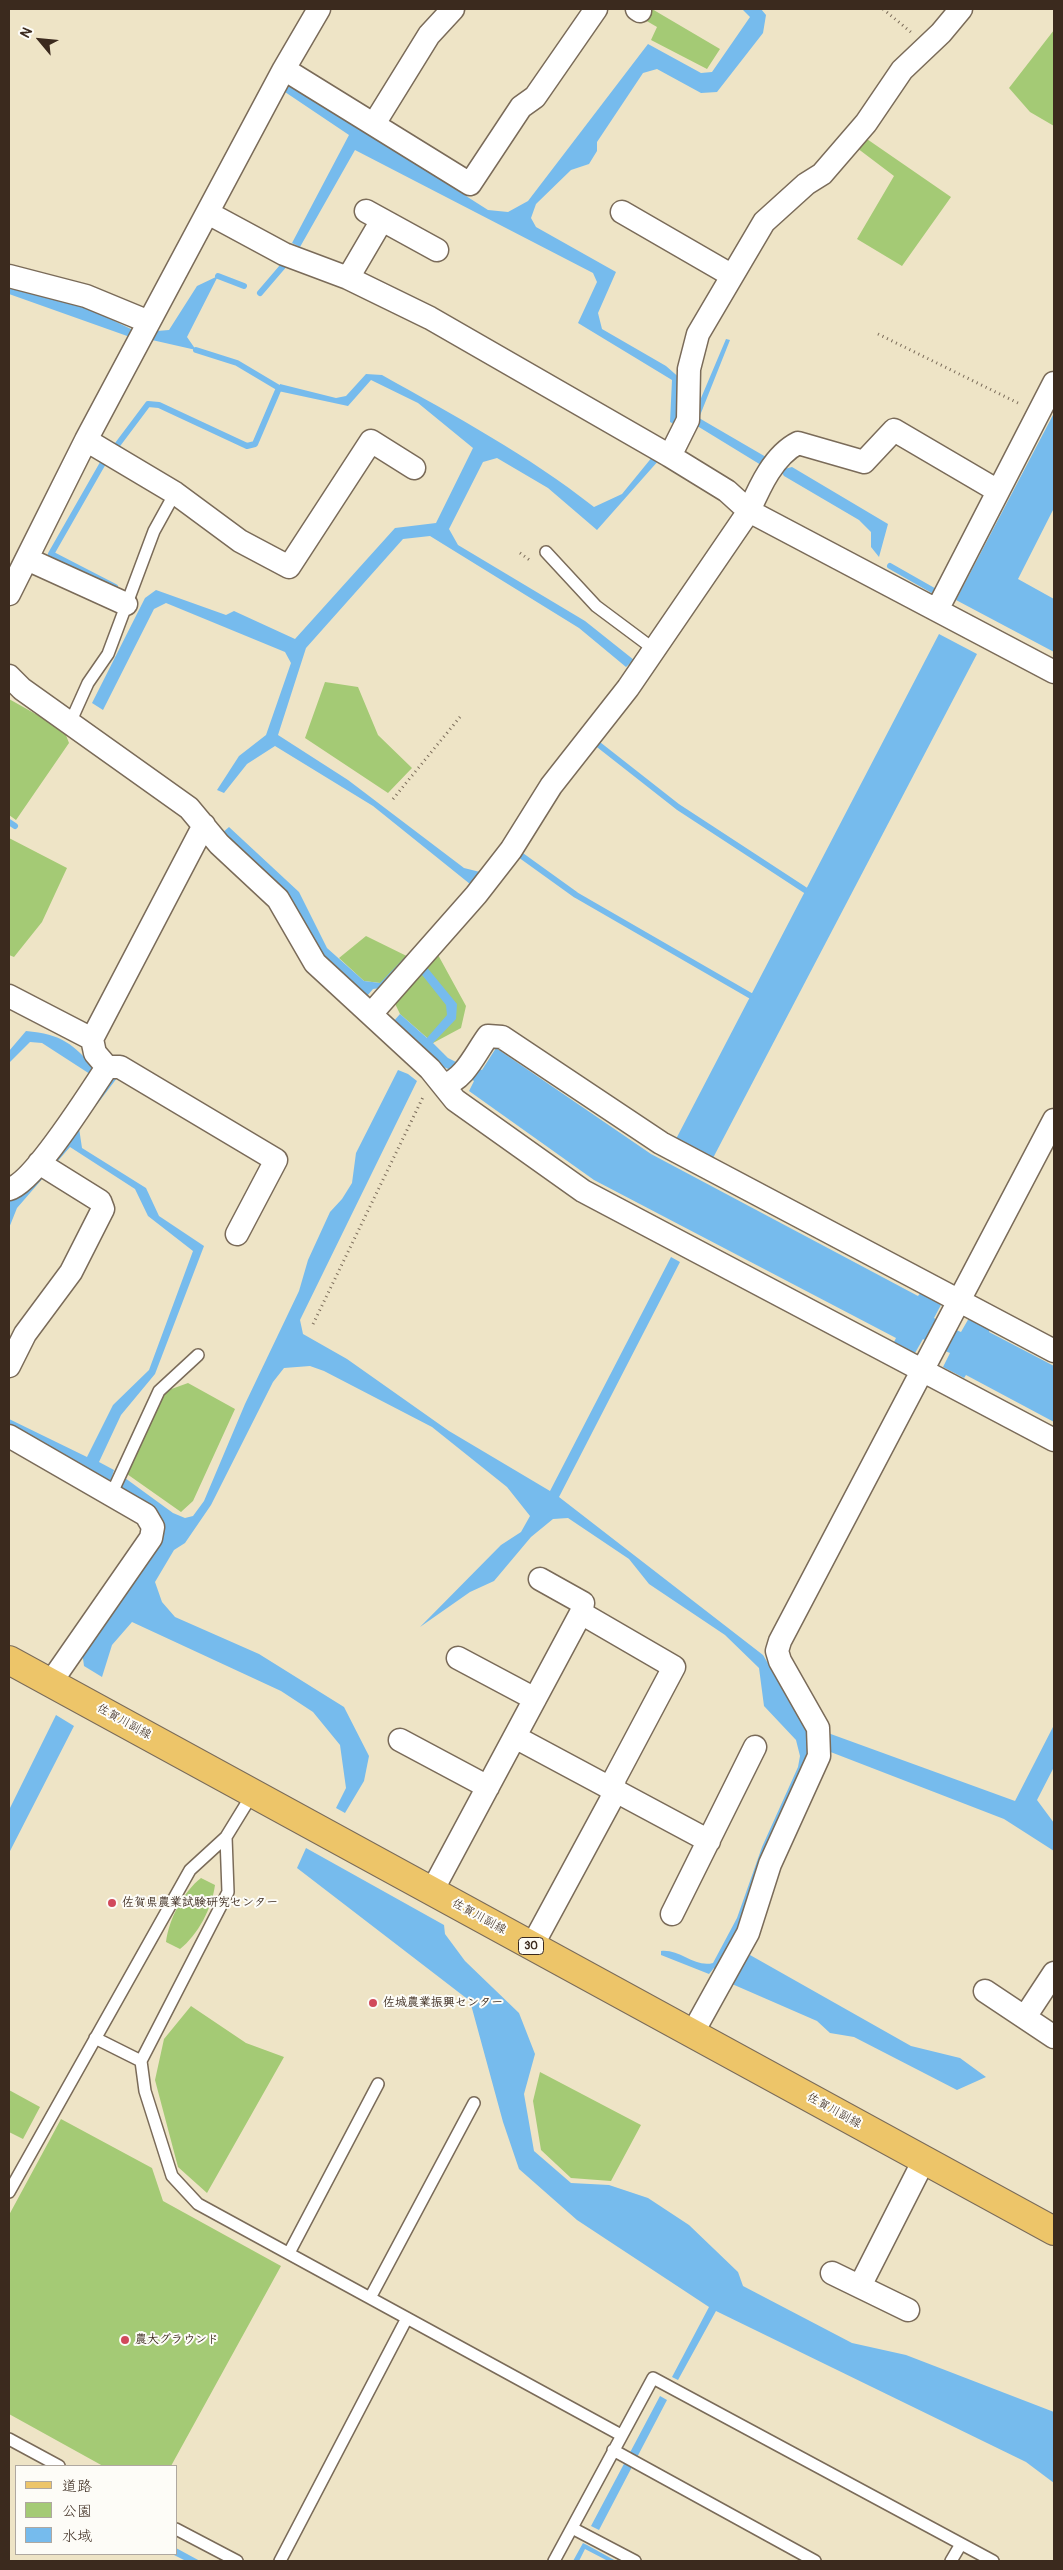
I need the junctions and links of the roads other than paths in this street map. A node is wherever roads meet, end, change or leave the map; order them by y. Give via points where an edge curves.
1 (319, 9) edge
2 (453, 9) edge
3 (596, 9) edge
4 (961, 9) edge
5 (284, 69) junction
6 (374, 124) junction
7 (622, 212) dead end
8 (208, 213) junction
9 (437, 250) dead end
10 (731, 275) junction
11 (9, 276) edge
12 (348, 278) junction
13 (149, 322) junction
14 (1054, 382) edge
15 (86, 440) junction
16 (670, 456) junction
17 (414, 468) dead end
18 (998, 491) junction
19 (174, 493) junction
20 (749, 511) junction
21 (546, 552) dead end
22 (27, 558) junction
23 (9, 594) edge
24 (126, 604) junction
25 (936, 610) junction
26 (655, 650) junction
27 (1054, 672) edge
28 (9, 676) edge
29 (70, 723) junction
30 (204, 825) junction
31 (9, 996) edge
32 (371, 1014) junction
33 (92, 1039) junction
34 (107, 1067) junction
35 (457, 1074) junction
36 (1054, 1120) edge
37 (45, 1167) junction
38 (9, 1189) edge
39 (237, 1234) dead end
40 (960, 1301) junction
41 (1054, 1351) edge
42 (198, 1355) dead end
43 (9, 1366) edge
44 (924, 1372) junction
45 (9, 1436) edge
46 (1054, 1440) edge
47 (111, 1496) junction
48 (540, 1580) dead end
49 (581, 1613) junction
50 (458, 1658) dead end
51 (9, 1660) edge
52 (51, 1682) junction
53 (535, 1699) junction
54 (515, 1737) junction
55 (400, 1740) dead end
56 (755, 1747) dead end
57 (488, 1787) junction
58 (613, 1789) junction
59 (253, 1794) junction
60 (226, 1837) junction
61 (709, 1841) junction
62 (432, 1892) junction
63 (672, 1914) dead end
64 (532, 1946) junction
65 (1054, 1973) edge
66 (986, 1991) dead end
67 (1025, 2018) junction
68 (692, 2034) junction
69 (95, 2038) junction
70 (1054, 2038) edge
71 (141, 2061) junction
72 (378, 2084) dead end
73 (474, 2104) dead end
74 (924, 2160) junction
75 (9, 2192) edge
76 (1054, 2231) edge
77 (289, 2253) junction
78 (832, 2273) dead end
79 (860, 2286) junction
80 (370, 2298) junction
81 (908, 2310) dead end
82 (407, 2318) junction
83 (621, 2435) junction
84 (9, 2439) edge
85 (613, 2450) junction
86 (58, 2465) edge
87 (572, 2528) junction
88 (178, 2530) edge
89 (961, 2544) junction
90 (237, 2561) edge
91 (280, 2561) edge
92 (554, 2561) edge
93 (635, 2561) edge
94 (815, 2561) edge
95 (952, 2561) edge
96 (993, 2561) edge

1 - 5 street
2 - 6 street via 429,35
3 - 6 street via 535,97 521,107 470,184
4 - 10 street via 902,70 866,124 822,174 764,222
5 - 6 street
5 - 8 street
7 - 10 street
8 - 12 street via 284,254
8 - 13 street
9 - 12 street via 374,215
10 - 16 street via 698,334 689,369 688,420
11 - 13 street via 86,296
12 - 16 street via 430,318
13 - 15 street
14 - 18 street
15 - 19 street
15 - 22 street
16 - 20 street via 727,491
17 - 19 street via 371,441 289,567 240,541
18 - 20 street via 894,430 864,462 798,442 785,449
18 - 25 street
19 - 24 lane via 154,531
20 - 25 street
20 - 26 street
21 - 26 lane via 596,606
22 - 23 street
22 - 24 street
24 - 29 lane via 108,654 88,683
25 - 27 street
26 - 32 street via 550,786 511,850 476,896
28 - 29 street
29 - 30 street via 190,808
30 - 32 street via 218,844 278,899 315,963
30 - 33 street
31 - 33 street
32 - 35 street via 430,1069
33 - 34 street via 94,1053
34 - 37 street
34 - 39 street via 120,1067 276,1160
35 - 40 street via 488,1036 502,1037 662,1143
35 - 44 street via 455,1100 582,1191
36 - 40 street
37 - 38 street via 18,1187
37 - 43 street via 100,1201 102,1210 71,1272 25,1334
40 - 41 street
40 - 44 street
42 - 47 lane via 159,1391
44 - 46 street
44 - 68 street via 780,1641 777,1651 780,1661 818,1728 819,1756 770,1864 748,1933
45 - 47 street
47 - 52 street via 146,1516 153,1527 152,1538
48 - 49 street via 583,1603
49 - 53 street
49 - 58 street via 674,1667 615,1778
50 - 53 street
51 - 52 main road, 佐賀川副線 / 30
52 - 59 main road, 佐賀川副線 / 30
53 - 54 street
54 - 57 street
54 - 58 street
55 - 57 street
56 - 61 street
57 - 62 street
58 - 61 street
58 - 64 street via 611,1800
59 - 60 lane
59 - 62 main road, 佐賀川副線 / 30
60 - 69 lane via 190,1870
60 - 71 lane via 228,1892
61 - 63 street
62 - 64 main road, 佐賀川副線 / 30
64 - 68 main road, 佐賀川副線 / 30
65 - 67 street
66 - 67 street
67 - 70 street
68 - 74 main road, 佐賀川副線 / 30
69 - 71 lane
69 - 75 lane
71 - 77 lane via 145,2092 172,2176 198,2204
72 - 77 lane
73 - 80 lane
74 - 76 main road, 佐賀川副線 / 30
74 - 79 street
77 - 80 lane
78 - 79 street
79 - 81 street
80 - 82 lane
82 - 83 lane
82 - 91 lane
83 - 85 lane
83 - 89 lane via 653,2378
84 - 86 lane
85 - 87 lane
85 - 94 lane
87 - 92 lane
87 - 93 lane
88 - 90 lane
89 - 95 lane
89 - 96 lane

